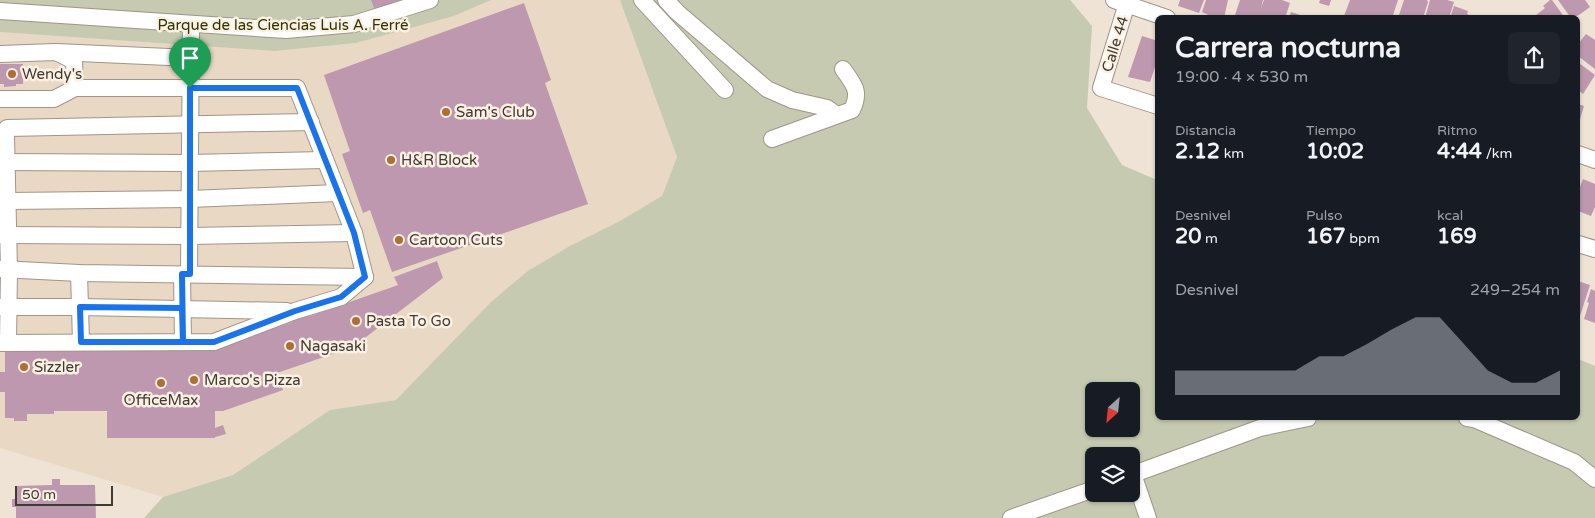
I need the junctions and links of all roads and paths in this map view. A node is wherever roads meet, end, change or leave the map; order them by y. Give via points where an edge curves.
1 (430, 0) edge
2 (642, 0) edge
3 (666, 0) edge
4 (1123, 1) edge
5 (0, 11) edge
6 (1159, 15) edge
7 (191, 25) junction
8 (56, 52) junction
9 (0, 54) edge
10 (190, 58) junction
11 (0, 60) edge
12 (843, 69) dead end
13 (190, 88) junction
14 (71, 90) junction
15 (725, 90) dead end
16 (4, 100) edge
17 (1155, 105) edge
18 (837, 115) junction
19 (311, 122) junction
20 (190, 126) junction
21 (4, 134) edge
22 (772, 139) dead end
23 (325, 160) junction
24 (4, 162) edge
25 (190, 163) junction
26 (338, 193) junction
27 (190, 199) junction
28 (5, 207) edge
29 (354, 233) junction
30 (4, 234) edge
31 (190, 236) junction
32 (1580, 245) edge
33 (1595, 250) edge
34 (3, 270) edge
35 (79, 272) junction
36 (186, 274) junction
37 (365, 277) junction
38 (4, 307) edge
39 (80, 307) junction
40 (182, 308) junction
41 (295, 311) junction
42 (81, 342) junction
43 (183, 342) junction
44 (4, 343) edge
45 (1298, 420) edge
46 (1476, 420) edge
47 (1140, 471) edge
48 (1595, 479) edge
49 (1085, 491) edge
50 (1140, 496) edge
51 (1012, 518) edge
52 (1148, 518) edge

1 - 7 street via 354,24 286,30
2 - 15 street
3 - 18 street via 766,90 827,108
4 - 6 street
4 - 17 street, Calle 44 via 1101,88
5 - 7 street
7 - 10 street
8 - 9 street
8 - 10 street
8 - 14 street via 74,61
10 - 13 street
11 - 14 street via 43,58 61,61 67,69
12 - 18 street via 857,90 856,101 852,110
13 - 14 street
13 - 19 street via 297,88
13 - 20 street
14 - 16 street via 54,99
16 - 21 street
18 - 22 street
19 - 20 street
19 - 23 street
20 - 21 street
20 - 25 street
21 - 24 street
23 - 25 street
23 - 26 street
24 - 25 street
24 - 28 street
25 - 27 street
26 - 27 street
26 - 29 street
27 - 28 street
27 - 31 street
28 - 30 street
29 - 31 street
29 - 37 street
30 - 31 street
30 - 34 street
31 - 36 street
32 - 33 street
34 - 35 street
34 - 38 street
35 - 36 street
35 - 39 street
36 - 37 street
36 - 40 street
37 - 41 street via 341,297
38 - 39 street
38 - 44 street
39 - 40 street
39 - 42 street
40 - 41 street
40 - 43 street
41 - 43 street via 214,342
42 - 43 street
42 - 44 street
45 - 47 street via 1260,428
46 - 48 street via 1574,462
49 - 51 street
50 - 52 street

